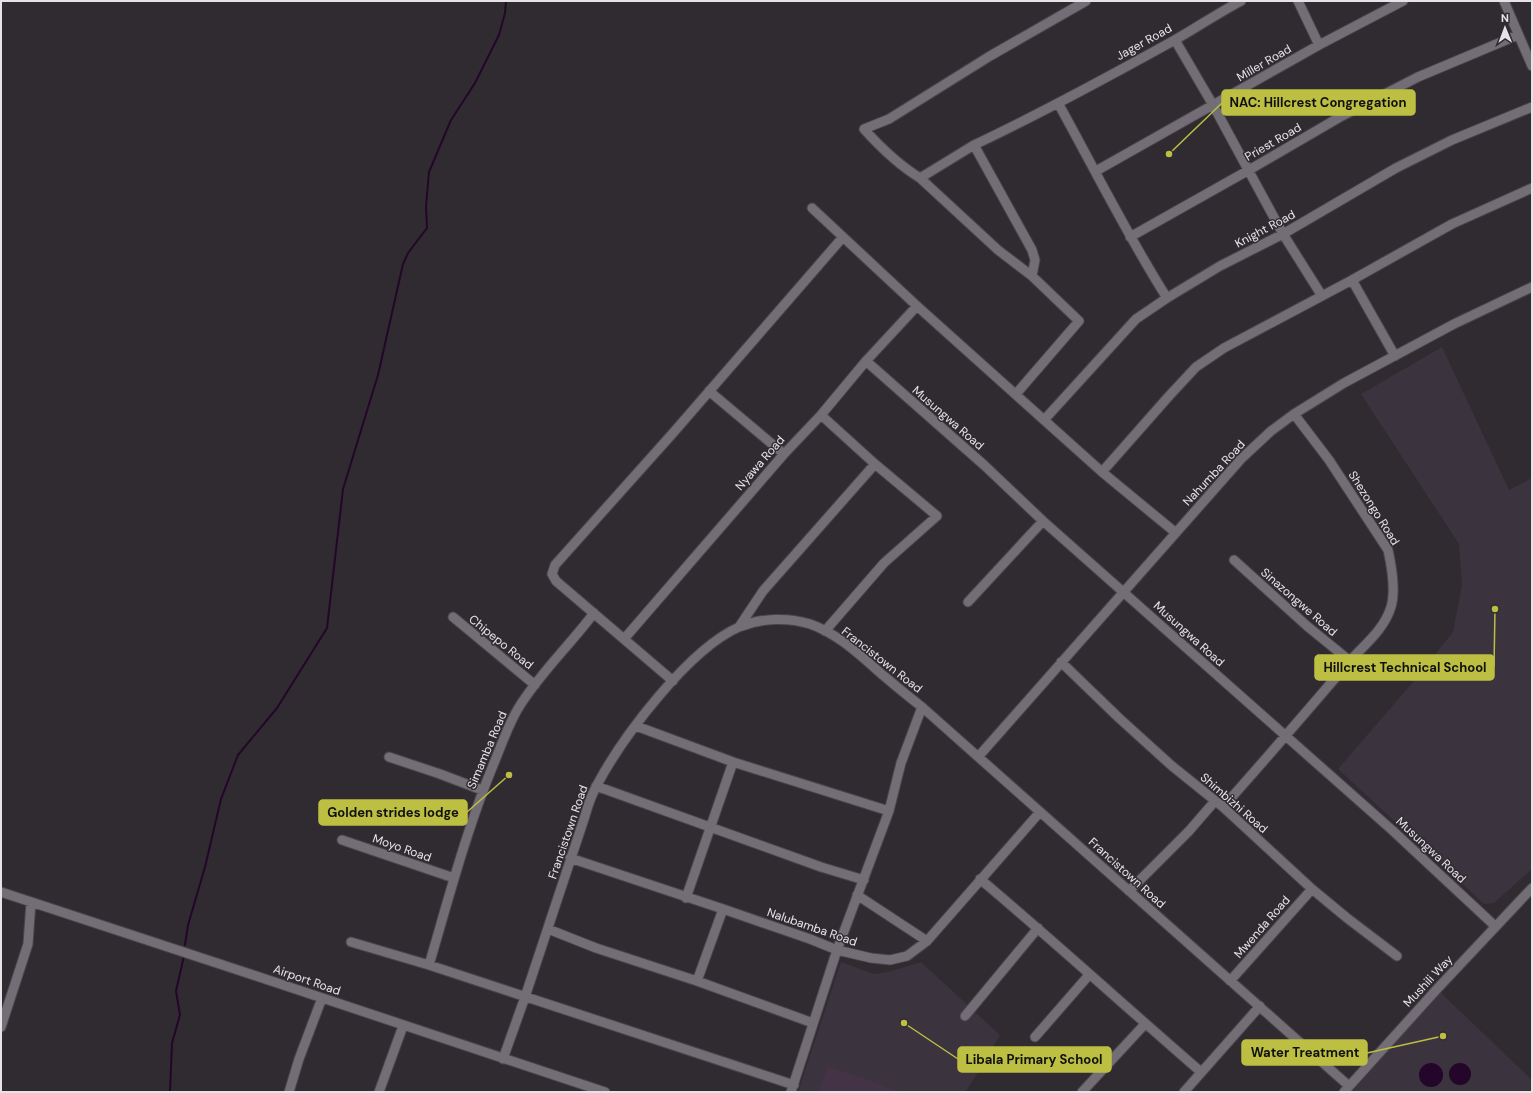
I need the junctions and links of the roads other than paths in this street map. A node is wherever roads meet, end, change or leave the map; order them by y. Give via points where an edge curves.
1 (1086, 1) edge
2 (1241, 1) edge
3 (1298, 1) edge
4 (1403, 1) edge
5 (1504, 1) edge
6 (1518, 35) junction
7 (1175, 40) junction
8 (1319, 45) junction
9 (1532, 66) edge
10 (1058, 103) junction
11 (1213, 105) junction
12 (1532, 107) edge
13 (974, 145) junction
14 (1249, 170) junction
15 (1096, 171) junction
16 (920, 178) junction
17 (1532, 188) edge
18 (812, 208) dead end
19 (1283, 234) junction
20 (843, 237) junction
21 (1130, 237) junction
22 (1032, 276) junction
23 (1352, 280) junction
24 (1532, 287) edge
25 (1322, 296) junction
26 (1167, 298) junction
27 (917, 306) junction
28 (1395, 356) junction
29 (866, 361) junction
30 (709, 391) junction
31 (1016, 394) junction
32 (1294, 414) junction
33 (821, 415) junction
34 (1044, 420) junction
35 (784, 454) junction
36 (875, 464) junction
37 (1102, 472) junction
38 (1043, 521) junction
39 (1176, 533) junction
40 (1234, 560) dead end
41 (1123, 591) junction
42 (968, 602) dead end
43 (594, 613) junction
44 (453, 618) dead end
45 (739, 627) junction
46 (825, 631) junction
47 (624, 639) junction
48 (1350, 661) junction
49 (1061, 662) junction
50 (673, 681) junction
51 (535, 685) junction
52 (922, 707) junction
53 (636, 726) junction
54 (1286, 736) junction
55 (978, 756) junction
56 (389, 757) dead end
57 (734, 762) junction
58 (596, 786) junction
59 (482, 790) junction
60 (1215, 801) junction
61 (1223, 807) junction
62 (889, 811) junction
63 (1040, 812) junction
64 (711, 827) junction
65 (342, 840) dead end
66 (570, 858) junction
67 (454, 878) junction
68 (980, 879) junction
69 (864, 880) junction
70 (1532, 888) edge
71 (1312, 889) junction
72 (1130, 891) junction
73 (1, 892) edge
74 (857, 895) junction
75 (686, 898) junction
76 (31, 902) junction
77 (723, 909) junction
78 (1496, 926) junction
79 (1038, 928) junction
80 (548, 929) junction
81 (927, 941) junction
82 (351, 942) dead end
83 (838, 950) junction
84 (1397, 956) dead end
85 (429, 965) junction
86 (1089, 975) junction
87 (696, 981) junction
88 (1230, 981) junction
89 (525, 997) junction
90 (322, 998) junction
91 (1260, 1006) junction
92 (965, 1016) dead end
93 (813, 1023) junction
94 (1145, 1024) junction
95 (1, 1026) edge
96 (403, 1026) junction
97 (1035, 1037) dead end
98 (503, 1059) junction
99 (1201, 1072) junction
100 (792, 1089) edge
101 (1346, 1089) edge
102 (289, 1092) edge
103 (379, 1092) edge
104 (605, 1092) edge
105 (1082, 1092) edge
106 (1184, 1092) edge

1 - 16 street via 990,56 889,119 864,129 892,157
2 - 7 street, Jager Road
3 - 8 street
4 - 8 street, Miller Road
5 - 6 street
6 - 9 street
6 - 14 street, Priest Road via 1418,77 1340,117
7 - 10 street, Jager Road
7 - 11 street
8 - 11 street, Miller Road
10 - 13 street, Jager Road
10 - 15 street
11 - 14 street
11 - 15 street, Miller Road
12 - 19 street, Knight Road via 1452,140 1396,168
13 - 16 street, Jager Road
13 - 22 street via 1032,250 1035,260
14 - 19 street
14 - 21 street, Priest Road
15 - 21 street
16 - 22 street via 998,250
17 - 23 street via 1452,224
18 - 20 street
19 - 25 street
19 - 26 street, Knight Road via 1220,266
20 - 27 street
20 - 30 street
21 - 26 street
22 - 31 street via 1080,321
23 - 25 street
23 - 28 street
24 - 28 street, Nahumba Road via 1454,324
25 - 37 street via 1224,348 1196,368
26 - 34 street, Knight Road via 1136,319
27 - 29 street, Nyawa Road
27 - 31 street
28 - 32 street, Nahumba Road
29 - 33 street, Nyawa Road
29 - 38 street, Musungwa Road
30 - 35 street
30 - 43 street via 555,565 552,574 556,581
31 - 34 street
32 - 39 street, Nahumba Road via 1241,459
32 - 48 street, Shezongo Road via 1388,550 1392,565 1391,607 1382,626
33 - 35 street, Nyawa Road
33 - 36 street
34 - 37 street
35 - 47 street, Nyawa Road
36 - 45 street via 764,591
36 - 46 street via 937,516 884,563
37 - 39 street
38 - 41 street, Musungwa Road
38 - 42 street
39 - 41 street, Nahumba Road
40 - 48 street, Sinazongwe Road
41 - 49 street, Nahumba Road
41 - 54 street, Musungwa Road
43 - 47 street
43 - 51 street, Simamba Road
44 - 51 street, Chipepo Road
45 - 46 street, Francistown Road via 758,621 778,619 809,624
45 - 50 street, Francistown Road via 702,652
46 - 52 street, Francistown Road via 857,652
47 - 50 street
48 - 54 street, Shezongo Road
49 - 55 street, Nahumba Road
49 - 60 street, Shimbizhi Road via 1172,766
50 - 53 street, Francistown Road
51 - 59 street, Simamba Road via 510,724
52 - 55 street, Francistown Road
52 - 62 street via 901,763
53 - 57 street
53 - 58 street, Francistown Road
54 - 61 street, Shezongo Road
54 - 78 street, Musungwa Road
55 - 63 street, Francistown Road
56 - 59 street
57 - 62 street
57 - 64 street
58 - 64 street
58 - 66 street, Francistown Road
59 - 67 street, Simamba Road
60 - 61 street, Shimbizhi Road
60 - 72 street
61 - 71 street, Shimbizhi Road
62 - 69 street
63 - 68 street, Nalubamba Road
63 - 72 street, Francistown Road
64 - 69 street
64 - 75 street
65 - 67 street, Moyo Road
66 - 75 street, Nalubamba Road
66 - 80 street, Francistown Road
67 - 85 street, Simamba Road
68 - 79 street
68 - 81 street, Nalubamba Road
69 - 74 street
70 - 78 street, Mushili Way
71 - 84 street, Shimbizhi Road
71 - 88 street, Mwenda Road
72 - 88 street, Francistown Road
73 - 76 street, Airport Road
74 - 81 street
74 - 83 street
75 - 77 street, Nalubamba Road
76 - 90 street, Airport Road
76 - 95 street via 28,944
77 - 83 street, Nalubamba Road
77 - 87 street
78 - 101 street, Mushili Way
79 - 86 street
79 - 92 street
80 - 87 street
80 - 89 street, Francistown Road
81 - 83 street, Nalubamba Road via 908,956 890,960
82 - 85 street
83 - 93 street
85 - 89 street
86 - 94 street
86 - 97 street
87 - 93 street
88 - 91 street, Francistown Road
89 - 98 street, Francistown Road
89 - 100 street via 654,1038
90 - 96 street, Airport Road
90 - 102 street
91 - 99 street
91 - 101 street, Francistown Road
93 - 100 street
94 - 99 street
94 - 105 street
96 - 98 street, Airport Road
96 - 103 street
98 - 104 street, Airport Road
99 - 106 street

